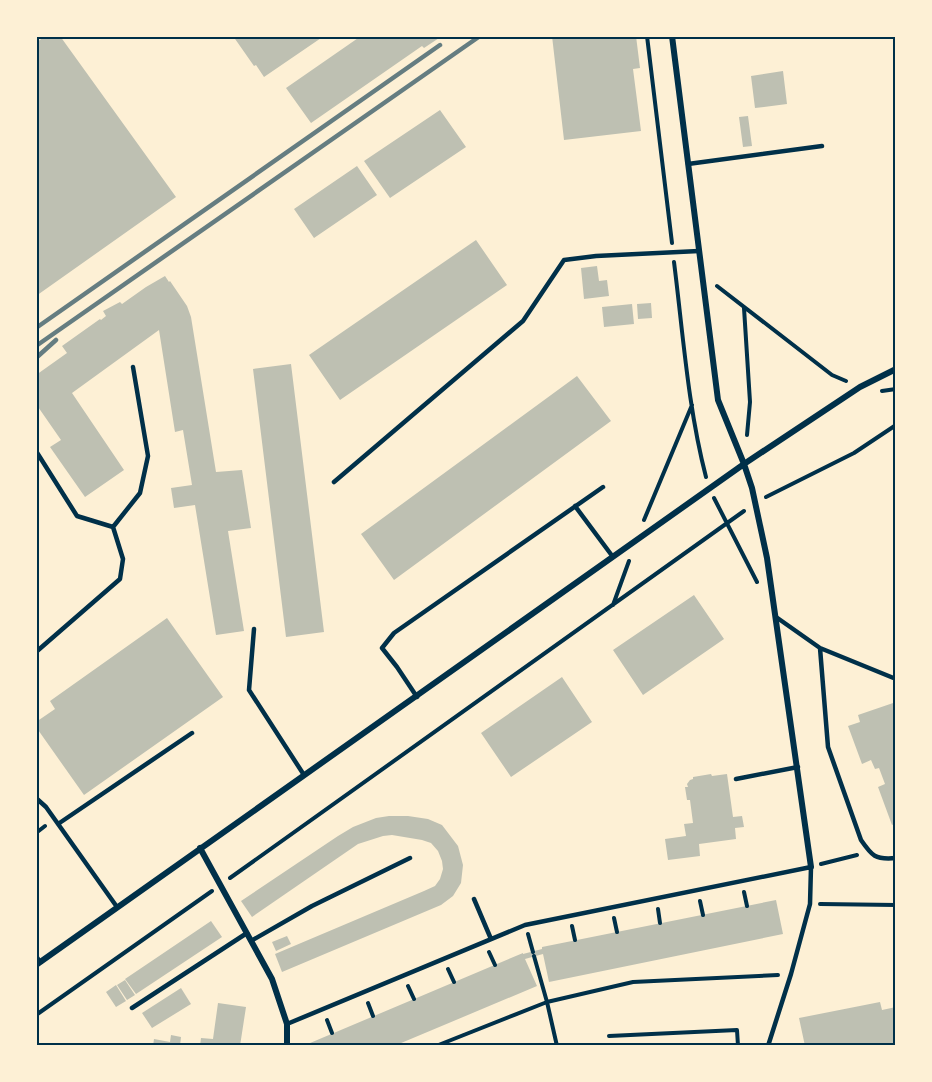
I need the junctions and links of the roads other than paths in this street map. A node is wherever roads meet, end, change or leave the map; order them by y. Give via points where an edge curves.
1 (672, 36) edge
2 (822, 146) dead end
3 (688, 164) junction
4 (699, 250) junction
5 (133, 367) dead end
6 (896, 369) edge
7 (36, 451) edge
8 (744, 464) junction
9 (334, 482) dead end
10 (603, 487) dead end
11 (575, 506) junction
12 (113, 526) junction
13 (613, 557) junction
14 (776, 617) junction
15 (254, 629) dead end
16 (820, 648) junction
17 (36, 652) edge
18 (896, 679) edge
19 (417, 697) junction
20 (192, 733) dead end
21 (798, 767) junction
22 (304, 775) junction
23 (736, 779) dead end
24 (36, 798) edge
25 (58, 824) junction
26 (200, 849) junction
27 (410, 858) dead end
28 (896, 858) edge
29 (811, 867) junction
30 (474, 899) dead end
31 (117, 907) junction
32 (247, 933) junction
33 (490, 939) junction
34 (251, 941) junction
35 (37, 961) edge
36 (132, 1008) dead end
37 (286, 1024) junction
38 (287, 1046) edge
39 (768, 1046) edge

1 - 3 street
2 - 3 lane
3 - 4 street
4 - 8 street via 718,400
4 - 9 lane via 564,261 523,321
5 - 12 lane via 148,456 140,493
6 - 8 street via 860,387
7 - 12 lane via 77,516
8 - 13 street
8 - 14 street via 756,503
10 - 11 lane
11 - 13 lane
11 - 19 lane via 394,633 382,648
12 - 17 lane via 123,559 120,579
13 - 19 street
14 - 16 lane
14 - 21 street
15 - 22 lane via 249,690
16 - 18 lane
16 - 28 lane via 828,747 861,840 879,859
19 - 22 street
20 - 25 lane
21 - 23 lane
21 - 29 street
22 - 26 street
24 - 25 lane
25 - 31 lane
26 - 31 street
26 - 32 street
27 - 34 lane
29 - 33 lane via 525,925
29 - 39 lane via 810,904
30 - 33 lane
31 - 35 street
32 - 34 street
32 - 36 lane
33 - 37 lane
34 - 37 street via 272,979
37 - 38 street

